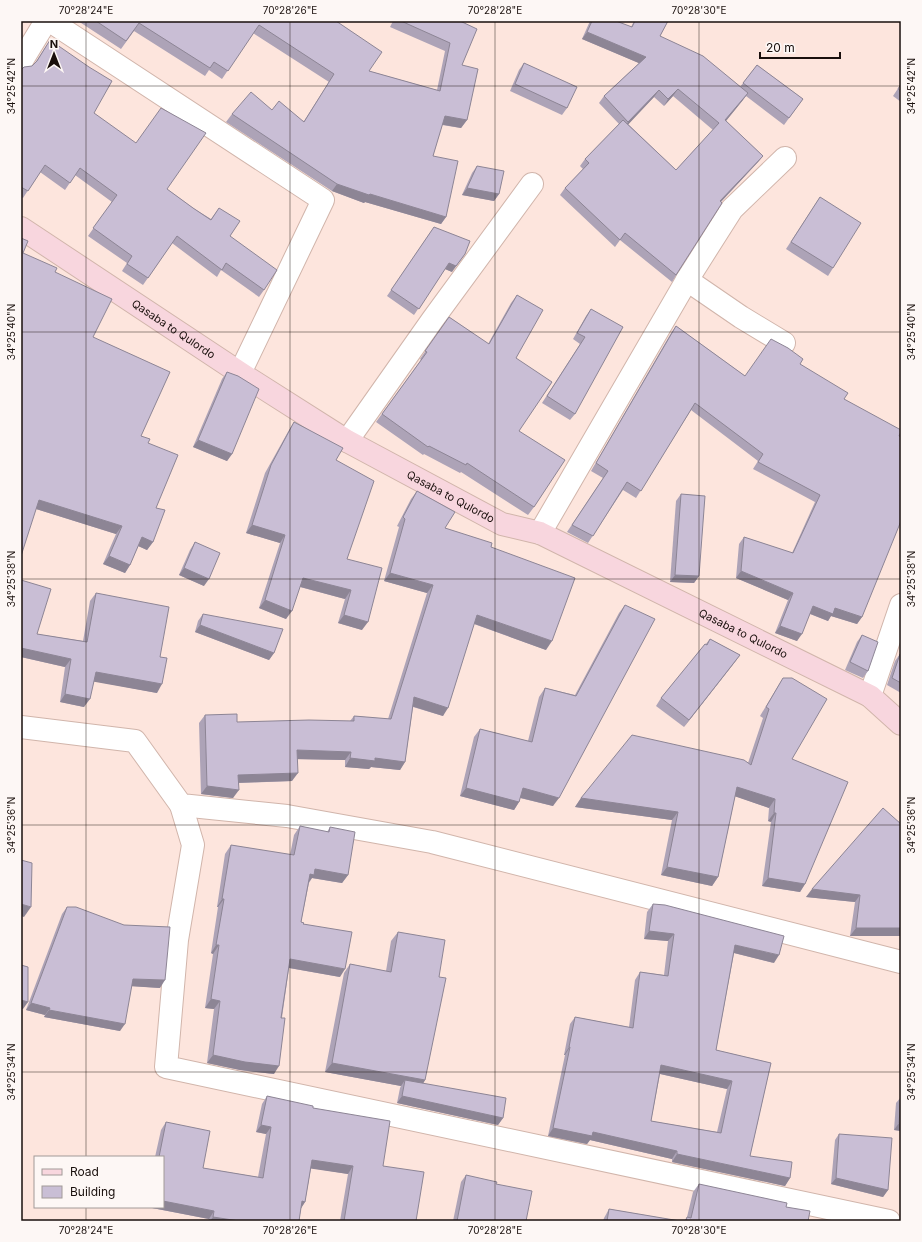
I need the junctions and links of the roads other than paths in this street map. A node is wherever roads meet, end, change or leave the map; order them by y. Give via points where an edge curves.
1 (46, 21) edge
2 (50, 21) edge
3 (21, 62) edge
4 (784, 158) dead end
5 (532, 184) dead end
6 (21, 228) edge
7 (688, 280) junction
8 (784, 343) dead end
9 (240, 373) junction
10 (347, 441) junction
11 (540, 533) junction
12 (901, 605) edge
13 (870, 696) junction
14 (901, 724) edge
15 (21, 727) edge
16 (181, 805) junction
17 (901, 962) edge
18 (889, 1221) edge

1 - 3 street
2 - 9 street via 323,200
4 - 7 street via 732,210
5 - 10 street
6 - 9 street, Qasaba to Qulordo
7 - 8 street
7 - 11 street
9 - 10 street, Qasaba to Qulordo
10 - 11 street, Qasaba to Qulordo via 502,524
11 - 13 street, Qasaba to Qulordo
12 - 13 street
13 - 14 street, Qasaba to Qulordo
15 - 16 street via 134,741
16 - 17 street via 287,816 432,842
16 - 18 street via 193,845 177,940 166,1067

